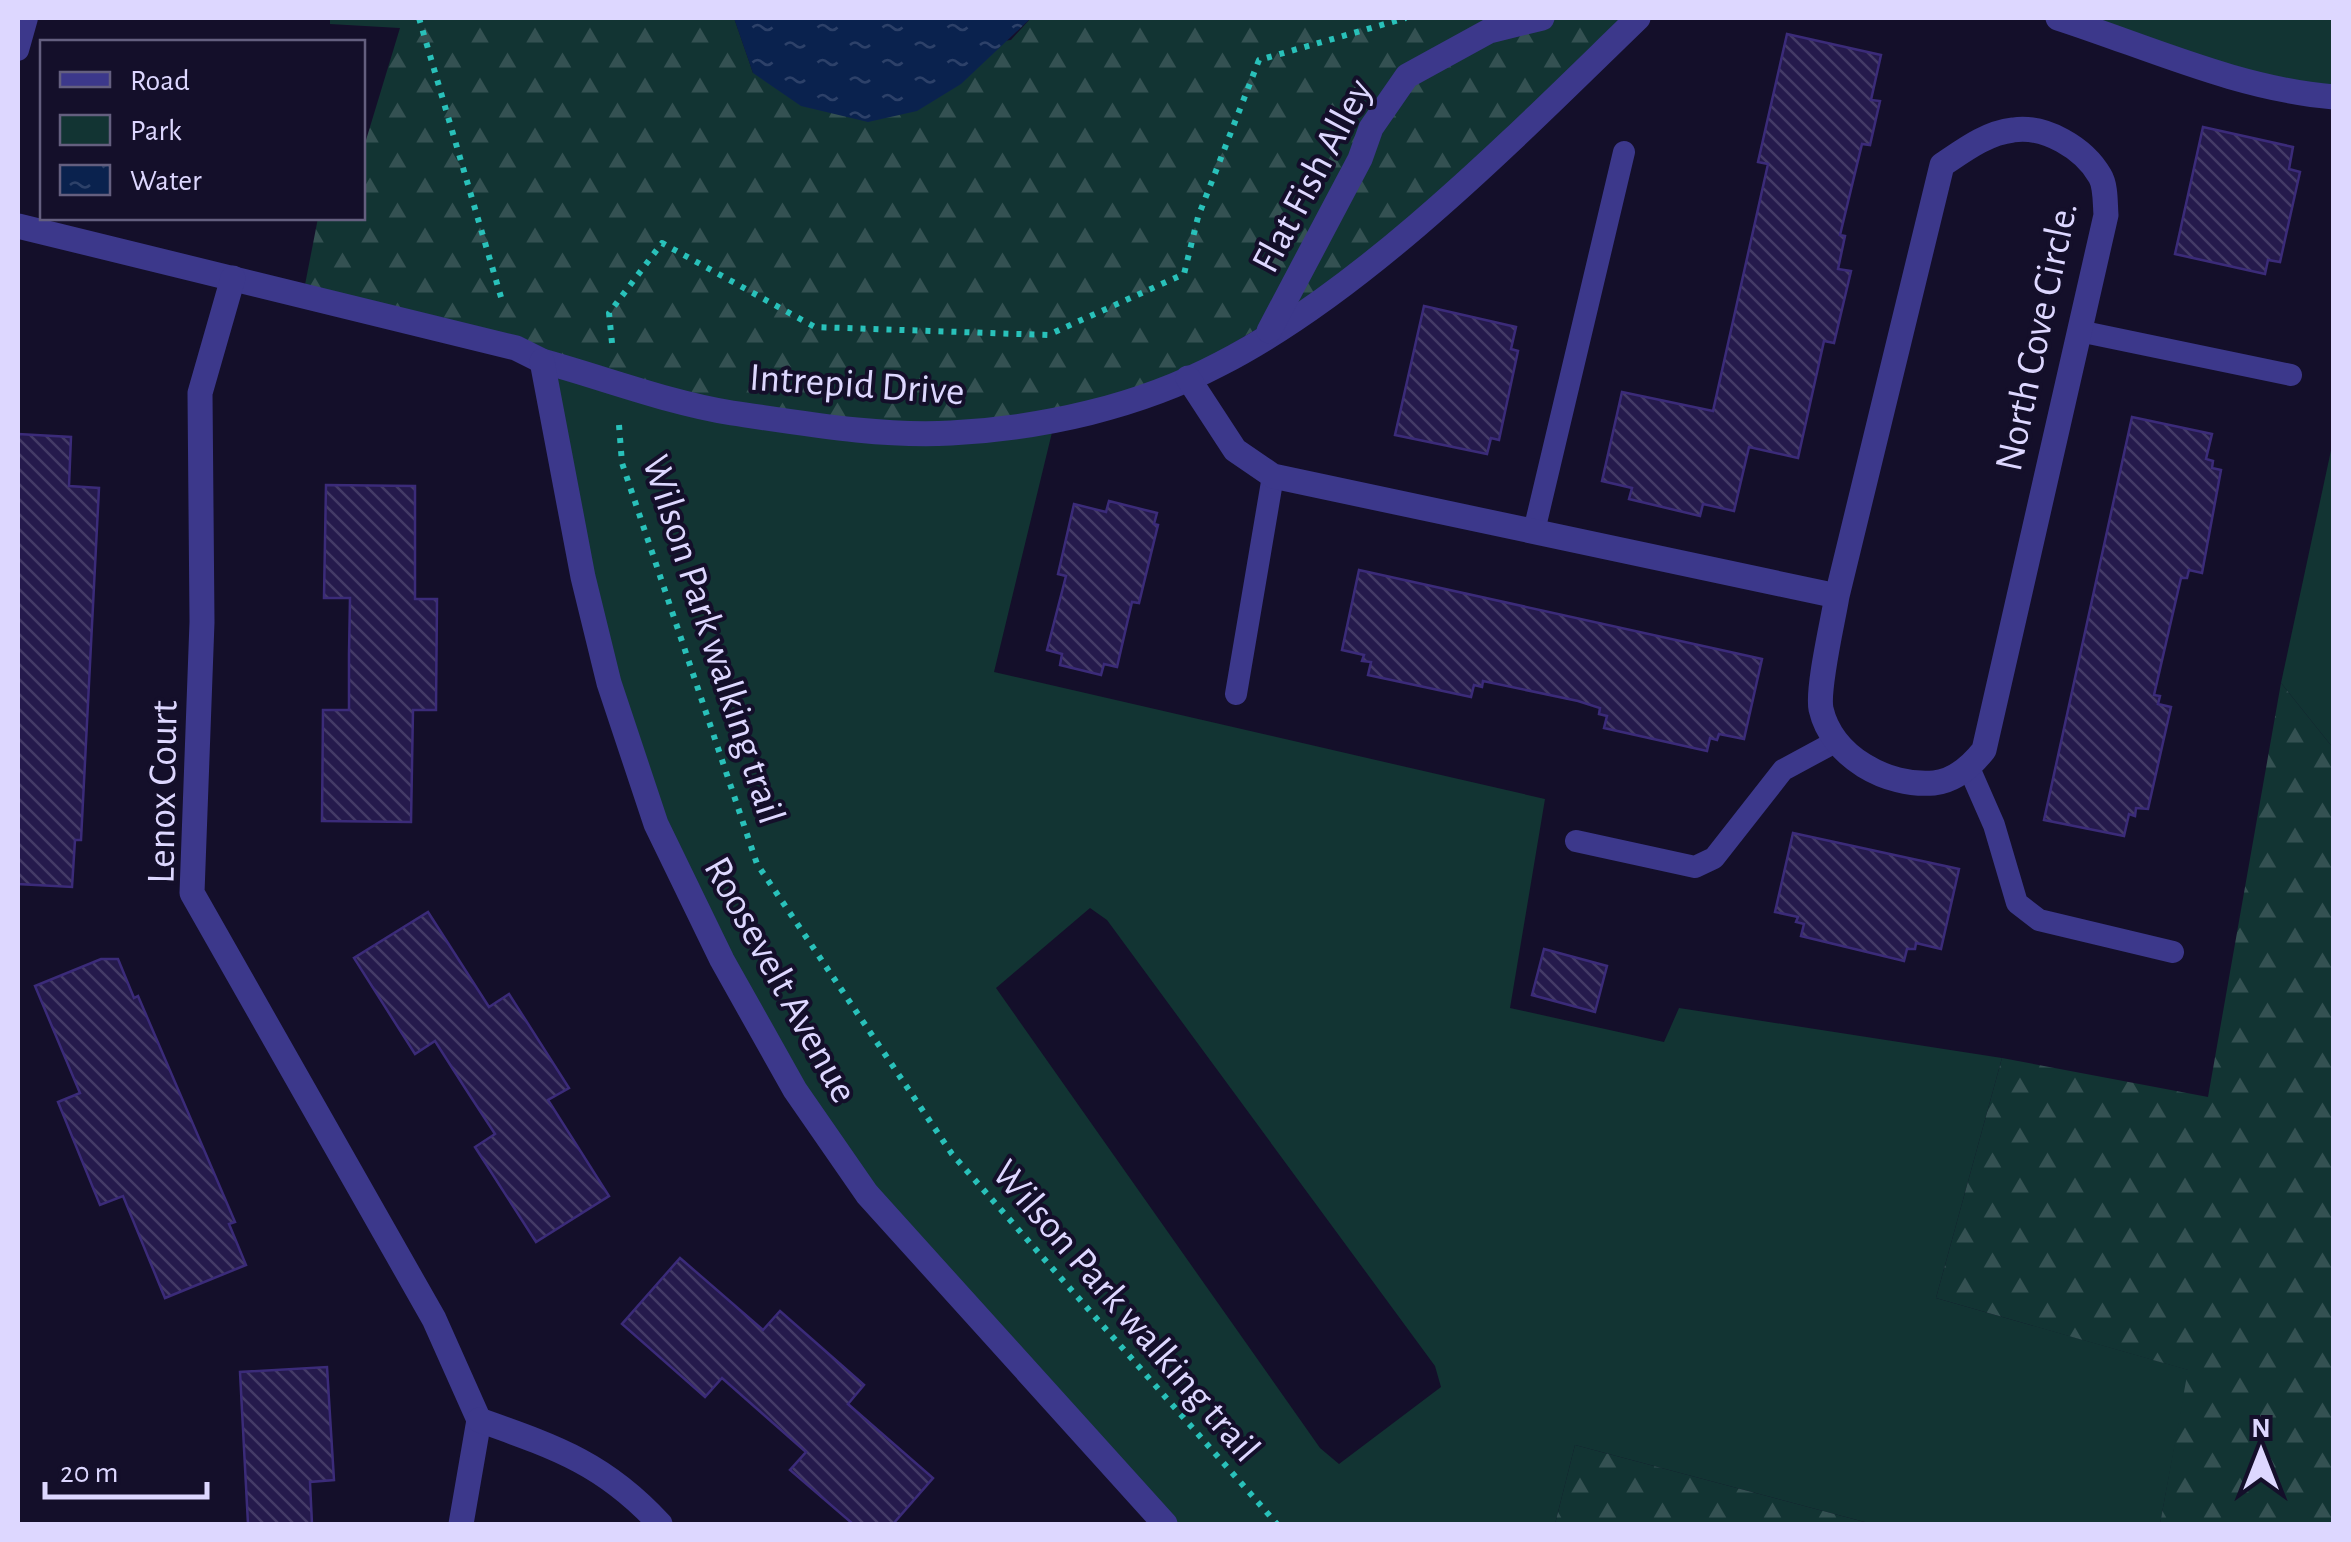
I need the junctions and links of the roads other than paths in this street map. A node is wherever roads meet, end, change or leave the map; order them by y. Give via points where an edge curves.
1 (27, 18) edge
2 (1542, 18) edge
3 (1638, 18) edge
4 (2058, 18) edge
5 (18, 50) edge
6 (2334, 96) edge
7 (1624, 152) dead end
8 (18, 226) edge
9 (233, 278) junction
10 (2079, 332) junction
11 (1268, 333) junction
12 (542, 361) junction
13 (2291, 374) dead end
14 (1188, 378) junction
15 (1273, 476) junction
16 (1534, 531) junction
17 (1837, 596) junction
18 (1236, 694) dead end
19 (1834, 742) junction
20 (1969, 768) junction
21 (1576, 841) dead end
22 (2173, 952) dead end
23 (479, 1420) junction
24 (461, 1524) edge
25 (660, 1524) edge
26 (1165, 1524) edge

1 - 5 lane
2 - 11 street, Flat Fish Alley via 1489,32 1407,76 1370,128
3 - 11 street, Intrepid Drive via 1525,128 1370,261
4 - 6 street via 2235,80
7 - 16 lane
8 - 9 street, Intrepid Drive
9 - 12 street, Intrepid Drive via 516,348
9 - 23 street, Lenox Court via 200,392 202,622 192,893 434,1318
10 - 13 lane
10 - 17 street, North Cove Circle. via 2106,215 2102,179 2083,154 2050,134 2013,129 1974,143 1942,165
10 - 20 street, North Cove Circle. via 1984,750
11 - 14 street, Intrepid Drive
12 - 14 street, Intrepid Drive via 728,412 949,433 1077,416
12 - 26 street, Roosevelt Avenue via 609,683 656,824 722,960 794,1090 867,1194
14 - 15 street via 1235,450
15 - 16 street
15 - 18 lane
16 - 17 street
17 - 19 street, North Cove Circle. via 1820,707
19 - 20 street via 1854,762 1893,777 1935,783
19 - 21 lane via 1783,770 1714,858 1695,867
20 - 22 lane via 2017,903 2039,920
23 - 24 street
23 - 25 street via 576,1458 625,1486

